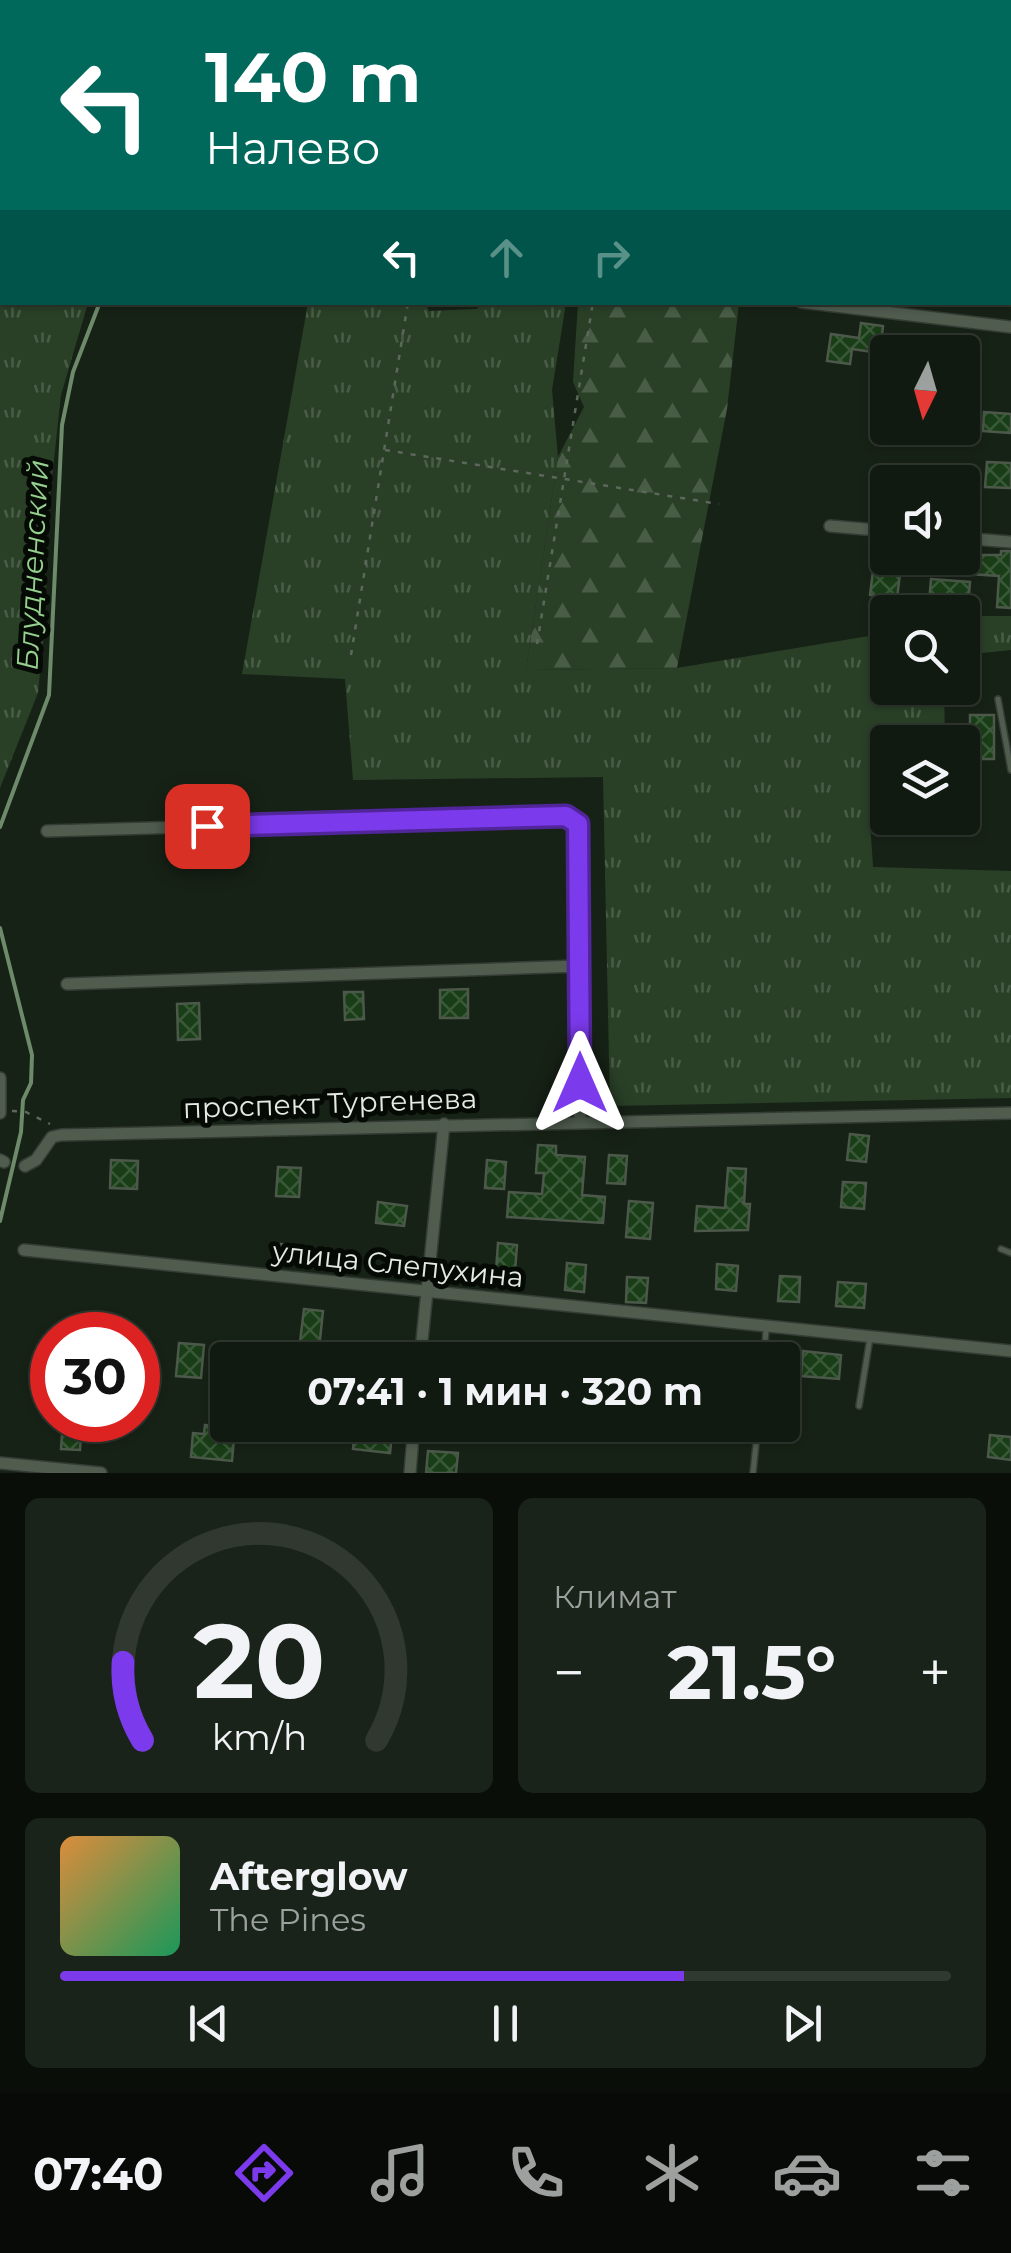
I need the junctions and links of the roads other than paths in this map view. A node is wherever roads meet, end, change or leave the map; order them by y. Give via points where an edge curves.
1 (827, 305) edge
2 (1011, 326) edge
3 (830, 526) dead end
4 (870, 529) edge
5 (980, 539) edge
6 (1011, 542) edge
7 (998, 699) dead end
8 (1011, 770) edge
9 (47, 831) dead end
10 (579, 966) junction
11 (67, 984) dead end
12 (0, 1078) edge
13 (1011, 1112) edge
14 (0, 1113) edge
15 (580, 1122) junction
16 (444, 1124) junction
17 (24, 1166) dead end
18 (1000, 1249) dead end
19 (24, 1250) dead end
20 (1011, 1253) edge
21 (429, 1293) junction
22 (766, 1329) junction
23 (870, 1338) junction
24 (422, 1342) edge
25 (765, 1342) edge
26 (1011, 1351) edge
27 (859, 1406) dead end
28 (413, 1442) edge
29 (756, 1442) edge
30 (0, 1464) edge
31 (102, 1473) edge
32 (410, 1473) edge
33 (753, 1473) edge

1 - 2 street
3 - 4 street
5 - 6 street
7 - 8 lane
9 - 10 street via 566,816 578,824
10 - 11 street
10 - 15 street
12 - 14 street
13 - 15 street, проспект Тургенева
15 - 16 street, проспект Тургенева
16 - 17 street, проспект Тургенева via 52,1137
16 - 21 street
18 - 20 lane
19 - 21 street, улица Слепухина
21 - 22 street, улица Слепухина
21 - 24 street
22 - 23 street, улица Слепухина
22 - 25 lane
23 - 26 street, улица Слепухина
23 - 27 lane
28 - 32 street
29 - 33 lane
30 - 31 street

